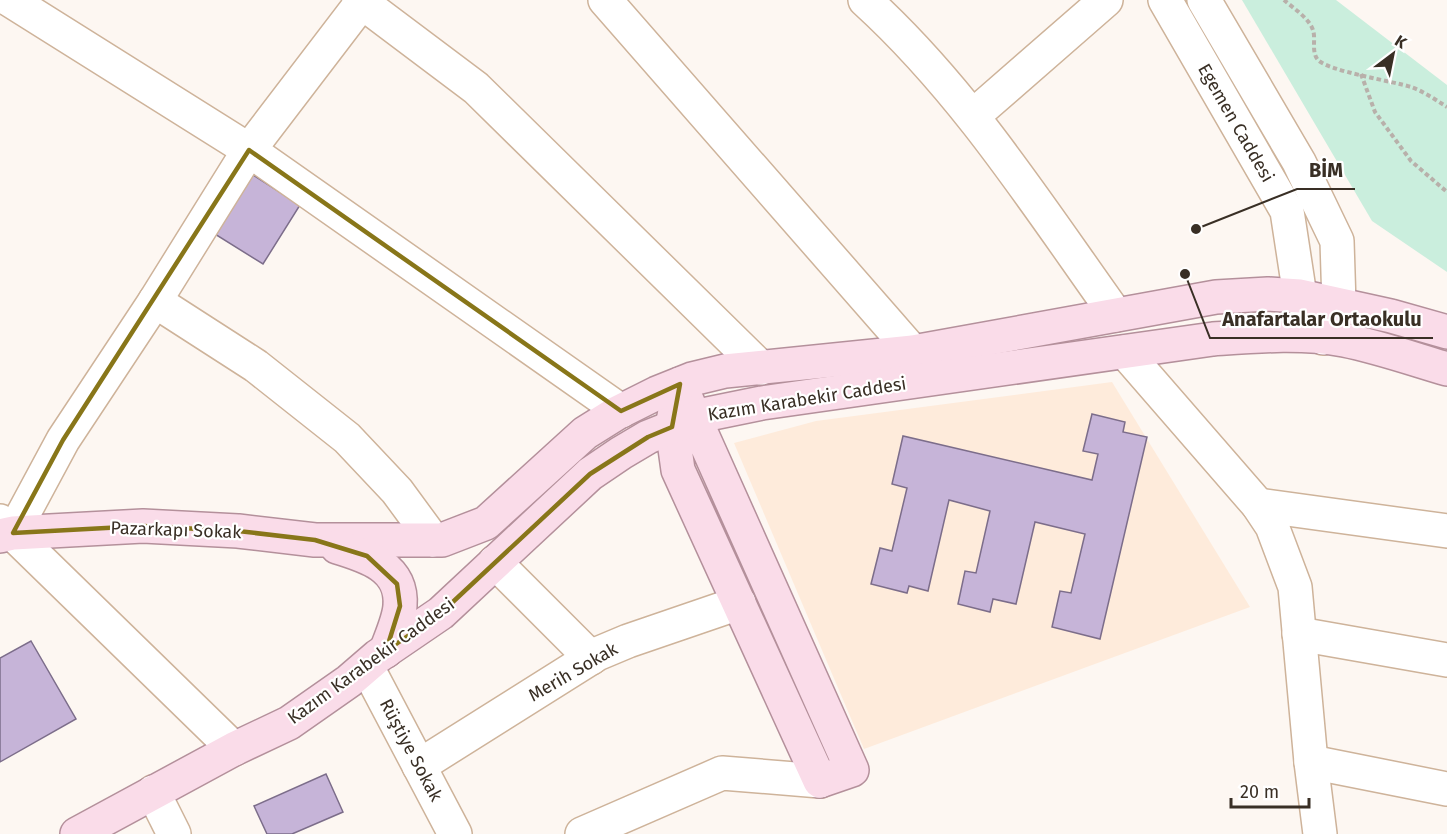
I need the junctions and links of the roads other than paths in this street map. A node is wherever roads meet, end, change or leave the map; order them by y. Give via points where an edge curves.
1 (10, 0) edge
2 (605, 0) edge
3 (1106, 0) edge
4 (1165, 0) edge
5 (1210, 2) edge
6 (378, 5) edge
7 (885, 6) edge
8 (973, 116) junction
9 (249, 150) junction
10 (1300, 296) junction
11 (155, 301) junction
12 (1339, 304) junction
13 (1116, 315) junction
14 (1447, 332) edge
15 (1323, 338) junction
16 (914, 352) junction
17 (1125, 352) junction
18 (761, 368) junction
19 (1447, 369) edge
20 (680, 384) junction
21 (621, 411) junction
22 (684, 423) junction
23 (1258, 506) junction
24 (4, 530) edge
25 (1447, 531) edge
26 (315, 540) junction
27 (433, 540) junction
28 (495, 562) junction
29 (739, 603) junction
30 (1299, 634) junction
31 (1446, 655) edge
32 (591, 658) junction
33 (376, 659) junction
34 (234, 749) junction
35 (1311, 762) junction
36 (419, 766) junction
37 (820, 781) junction
38 (1447, 789) edge
39 (153, 792) junction
40 (77, 834) edge
41 (174, 834) edge
42 (455, 834) edge
43 (582, 834) edge
44 (1320, 834) edge

1 - 9 street
2 - 16 street
3 - 8 street
4 - 10 street, Egemen Caddesi via 1287,211
5 - 12 street, Egemen Caddesi via 1299,162 1337,241
6 - 9 street
6 - 18 street via 476,88
7 - 8 street
8 - 13 street
9 - 11 street
9 - 21 street
10 - 12 main road, Kazım Karabekir Caddesi
10 - 13 main road, Kazım Karabekir Caddesi via 1216,297
10 - 15 street, Egemen Caddesi
11 - 24 street
11 - 27 street via 256,366 347,438 397,491
12 - 14 main road, Kazım Karabekir Caddesi
12 - 15 street, Egemen Caddesi
13 - 16 main road, Kazım Karabekir Caddesi
15 - 17 main road, Kazım Karabekir Caddesi via 1258,335
15 - 19 main road, Kazım Karabekir Caddesi
16 - 18 main road, Kazım Karabekir Caddesi
17 - 22 main road, Kazım Karabekir Caddesi via 762,403
17 - 23 street
18 - 20 main road, Kazım Karabekir Caddesi via 725,371
20 - 21 main road, Kazım Karabekir Caddesi
20 - 22 main road
21 - 27 main road, Kazım Karabekir Caddesi via 585,433 486,523
22 - 28 main road, Kazım Karabekir Caddesi via 648,437 590,474
22 - 29 main road via 678,471
22 - 37 main road via 852,770
23 - 25 street
23 - 30 street via 1272,526 1295,587
24 - 26 main road, Pazarkapı Sokak via 143,526
24 - 34 street
26 - 27 main road, Kazım Karabekir Caddesi
26 - 33 main road via 367,556 385,567 397,584 400,606
28 - 32 street
28 - 33 main road, Kazım Karabekir Caddesi via 441,614
29 - 32 street, Merih Sokak via 627,641
29 - 37 main road
30 - 31 street
30 - 35 street
32 - 36 street, Merih Sokak
33 - 34 main road, Kazım Karabekir Caddesi via 289,723
33 - 36 street, Rüştiye Sokak
34 - 39 main road, Kazım Karabekir Caddesi
35 - 38 street
35 - 44 street
36 - 42 street, Rüştiye Sokak
37 - 43 street via 722,773
39 - 40 main road, Kazım Karabekir Caddesi
39 - 41 street

